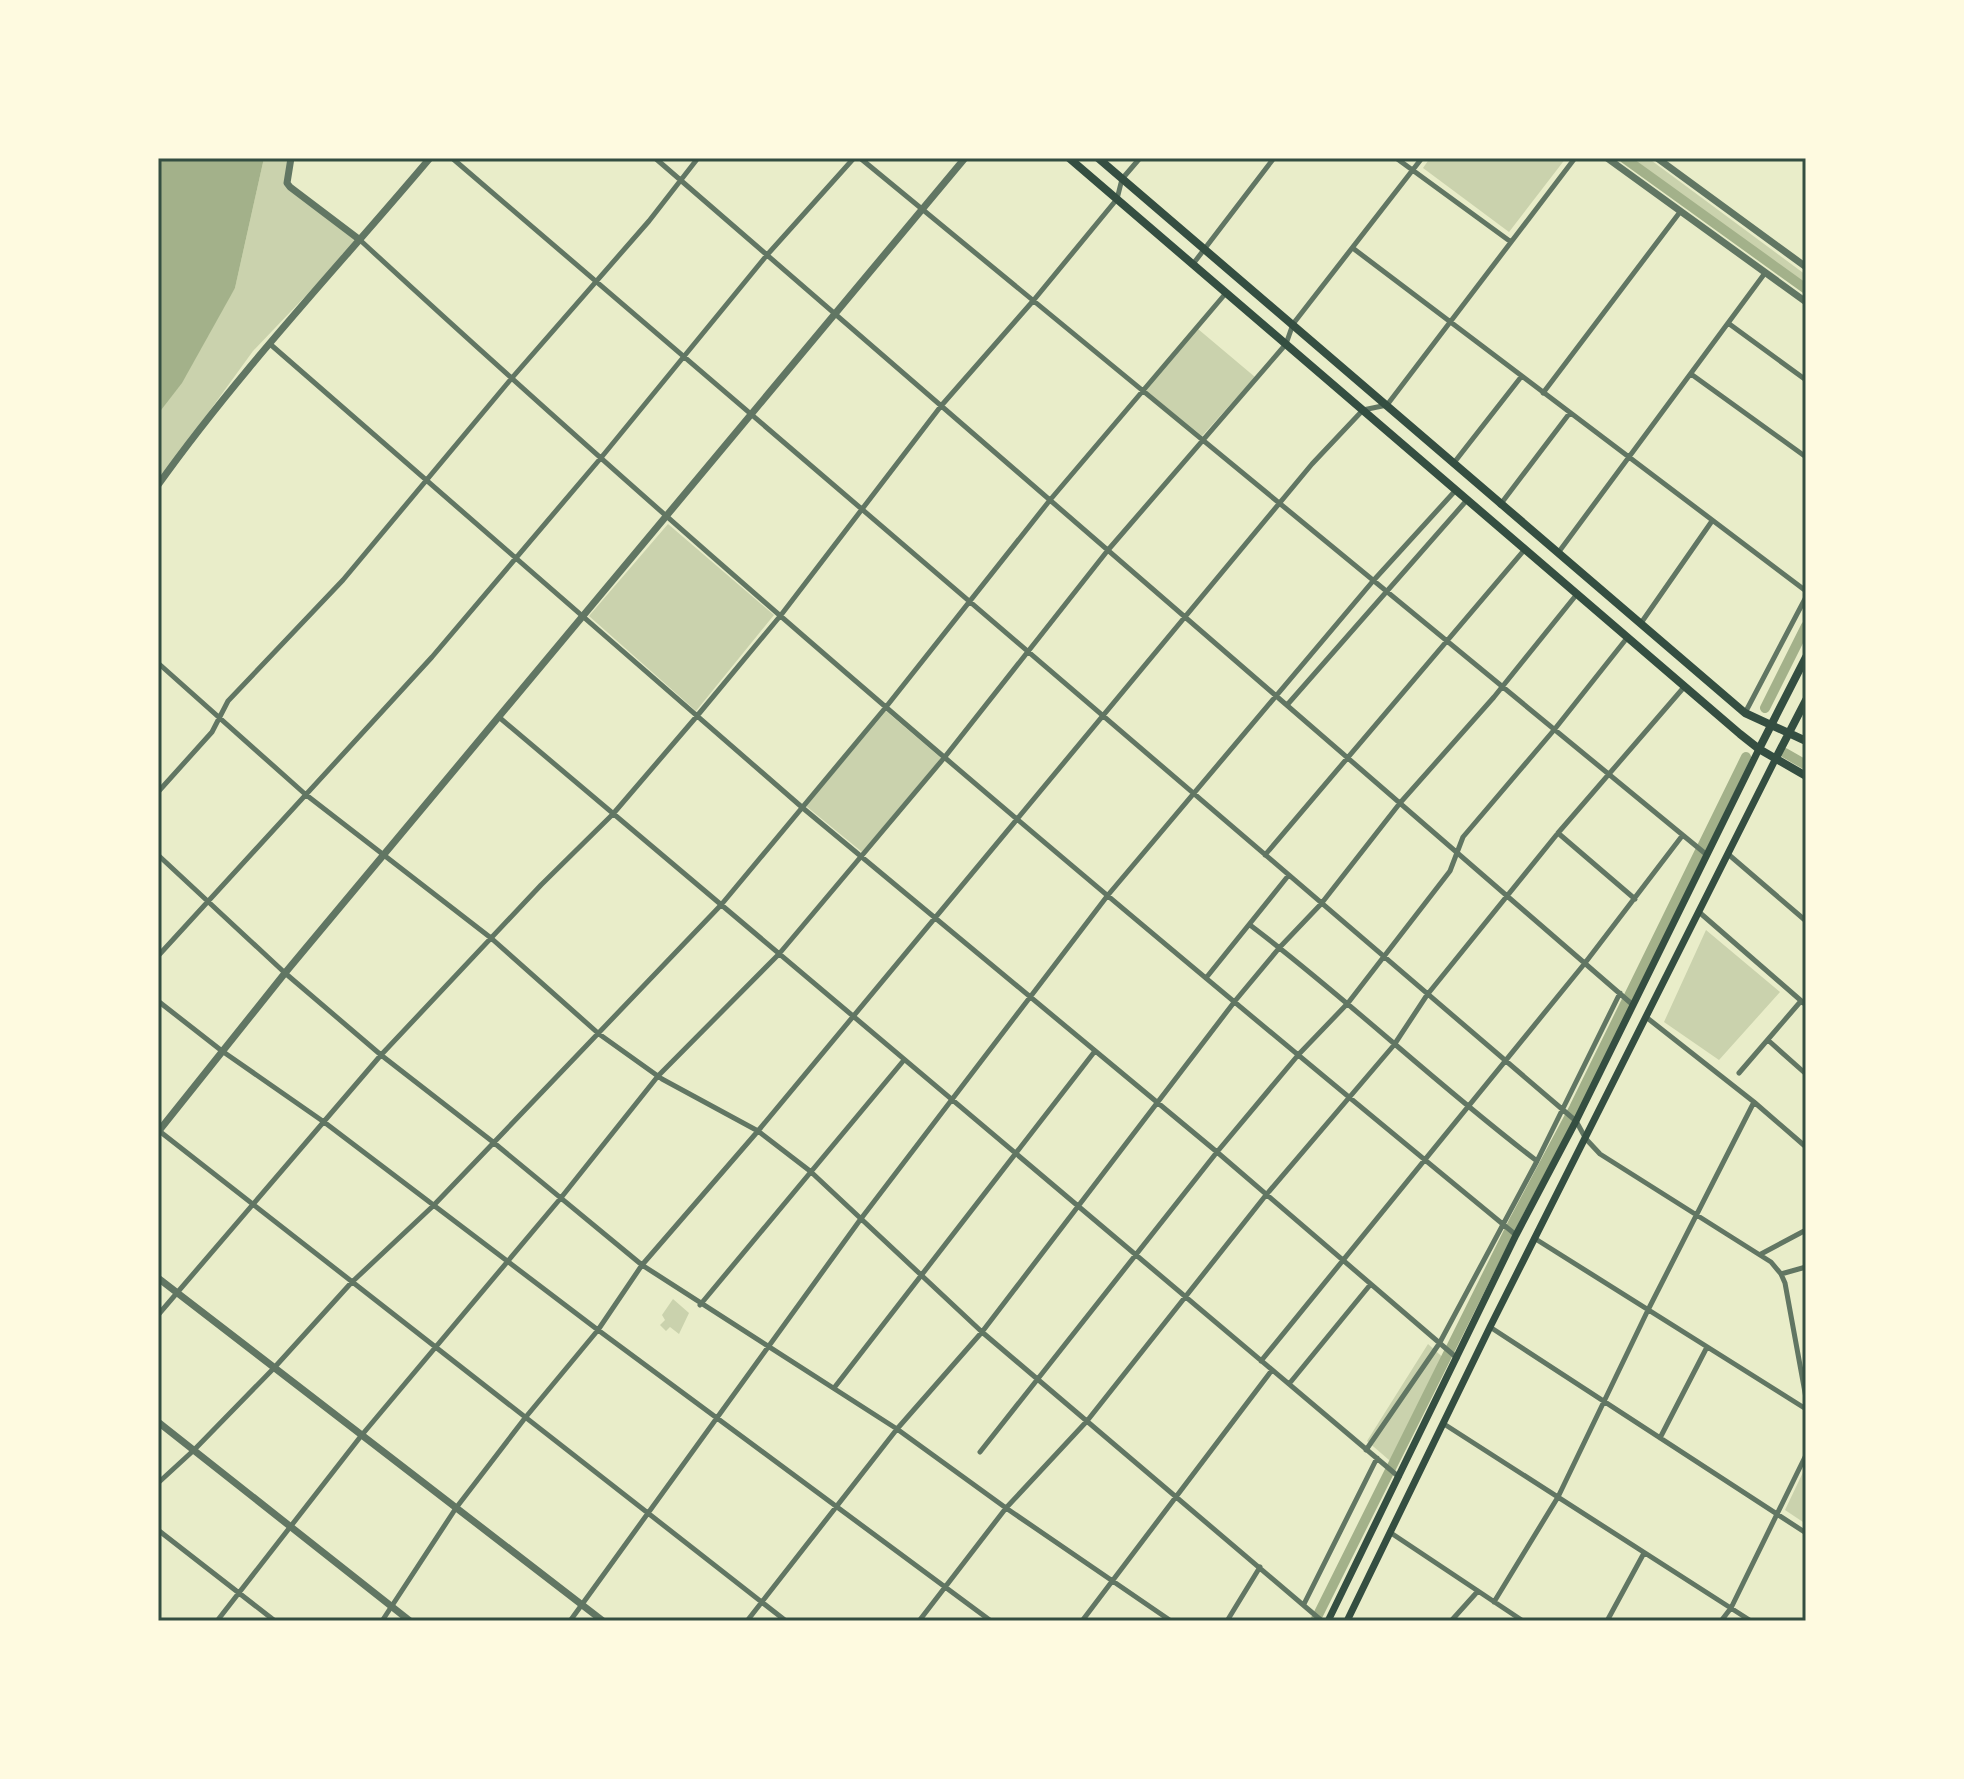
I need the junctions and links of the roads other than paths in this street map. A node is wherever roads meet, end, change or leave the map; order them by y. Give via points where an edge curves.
1 (291, 158) edge
2 (430, 158) edge
3 (452, 158) edge
4 (655, 158) edge
5 (698, 158) edge
6 (857, 158) edge
7 (965, 158) edge
8 (1069, 158) edge
9 (1098, 158) edge
10 (1140, 158) edge
11 (1274, 158) edge
12 (1396, 158) edge
13 (1422, 158) edge
14 (1575, 158) edge
15 (1607, 158) edge
16 (1657, 158) edge
17 (1413, 171) junction
18 (1122, 179) junction
19 (681, 180) junction
20 (1117, 199) junction
21 (921, 209) junction
22 (1680, 212) junction
23 (360, 240) junction
24 (1511, 242) junction
25 (1204, 249) junction
26 (1354, 249) junction
27 (767, 255) junction
28 (1193, 264) junction
29 (1806, 267) edge
30 (1765, 273) junction
31 (597, 282) junction
32 (1227, 292) junction
33 (1033, 301) junction
34 (1806, 302) edge
35 (834, 313) junction
36 (1449, 323) junction
37 (1728, 323) junction
38 (1293, 324) junction
39 (270, 344) junction
40 (1286, 344) junction
41 (683, 356) junction
42 (1691, 374) junction
43 (1521, 377) junction
44 (511, 379) junction
45 (1806, 380) edge
46 (1142, 390) junction
47 (1543, 393) junction
48 (1387, 405) junction
49 (941, 406) junction
50 (1363, 410) junction
51 (750, 414) junction
52 (1569, 414) junction
53 (1202, 440) junction
54 (1806, 457) edge
55 (1628, 458) junction
56 (600, 459) junction
57 (1453, 465) junction
58 (428, 481) junction
59 (158, 485) edge
60 (1456, 490) junction
61 (1050, 500) junction
62 (1467, 500) junction
63 (1280, 504) junction
64 (1500, 505) junction
65 (861, 509) junction
66 (666, 517) junction
67 (1712, 521) junction
68 (1525, 548) junction
69 (1108, 550) junction
70 (1558, 553) junction
71 (516, 558) junction
72 (1373, 581) junction
73 (1386, 592) junction
74 (1578, 593) junction
75 (1806, 594) edge
76 (970, 602) junction
77 (781, 615) junction
78 (584, 617) junction
79 (1185, 617) junction
80 (1640, 623) junction
81 (1628, 637) junction
82 (1446, 641) junction
83 (1028, 652) junction
84 (1806, 657) edge
85 (158, 663) edge
86 (1685, 686) junction
87 (1501, 687) junction
88 (1277, 697) junction
89 (1806, 700) edge
90 (1287, 705) junction
91 (886, 707) junction
92 (1745, 713) junction
93 (220, 716) junction
94 (697, 716) junction
95 (1103, 716) junction
96 (500, 718) junction
97 (1770, 726) junction
98 (1554, 730) junction
99 (1790, 732) junction
100 (1806, 741) edge
101 (1759, 749) junction
102 (944, 758) junction
103 (1348, 758) junction
104 (1776, 758) junction
105 (1607, 774) junction
106 (1806, 776) edge
107 (158, 792) edge
108 (305, 794) junction
109 (1194, 795) junction
110 (1400, 803) junction
111 (804, 809) junction
112 (613, 814) junction
113 (1017, 820) junction
114 (1558, 833) junction
115 (1682, 836) junction
116 (1457, 852) junction
117 (1704, 854) junction
118 (1728, 854) junction
119 (158, 855) edge
120 (384, 855) junction
121 (1265, 855) junction
122 (862, 856) junction
123 (1288, 876) junction
124 (1108, 895) junction
125 (1507, 895) junction
126 (1635, 899) junction
127 (208, 900) junction
128 (1321, 904) junction
129 (721, 905) junction
130 (1699, 912) junction
131 (934, 919) junction
132 (1806, 921) edge
133 (1250, 925) junction
134 (491, 938) junction
135 (1280, 947) junction
136 (779, 954) junction
137 (158, 956) edge
138 (1382, 956) junction
139 (1585, 963) junction
140 (285, 973) junction
141 (1206, 978) junction
142 (1620, 994) junction
143 (1427, 995) junction
144 (1030, 999) junction
145 (158, 1001) edge
146 (1235, 1001) junction
147 (1348, 1003) junction
148 (1632, 1003) junction
149 (1804, 1003) edge
150 (853, 1016) junction
151 (1646, 1017) junction
152 (599, 1034) junction
153 (1769, 1041) junction
154 (1394, 1045) junction
155 (222, 1051) junction
156 (1095, 1051) junction
157 (1299, 1054) junction
158 (381, 1055) junction
159 (905, 1060) junction
160 (1505, 1062) junction
161 (1739, 1073) dead end
162 (1806, 1074) edge
163 (658, 1076) junction
164 (1348, 1095) junction
165 (951, 1099) junction
166 (1754, 1102) junction
167 (1157, 1103) junction
168 (1468, 1108) junction
169 (1563, 1111) junction
170 (1574, 1119) junction
171 (324, 1122) junction
172 (158, 1131) edge
173 (758, 1131) junction
174 (1586, 1139) junction
175 (493, 1142) junction
176 (1806, 1147) edge
177 (1217, 1152) junction
178 (1017, 1154) junction
179 (1425, 1159) junction
180 (1537, 1161) junction
181 (810, 1171) junction
182 (1266, 1195) junction
183 (560, 1199) junction
184 (253, 1206) junction
185 (433, 1206) junction
186 (1078, 1206) junction
187 (1696, 1214) junction
188 (860, 1220) junction
189 (1503, 1224) junction
190 (1806, 1230) edge
191 (1514, 1233) junction
192 (1534, 1238) junction
193 (1135, 1254) junction
194 (1761, 1254) junction
195 (508, 1261) junction
196 (1342, 1261) junction
197 (642, 1265) junction
198 (1806, 1267) edge
199 (1781, 1274) junction
200 (158, 1278) edge
201 (922, 1278) junction
202 (351, 1283) junction
203 (1370, 1285) junction
204 (178, 1294) junction
205 (1187, 1298) junction
206 (700, 1305) junction
207 (1648, 1310) junction
208 (158, 1315) edge
209 (1490, 1327) junction
210 (598, 1330) junction
211 (982, 1332) junction
212 (767, 1345) junction
213 (1440, 1345) junction
214 (1707, 1347) junction
215 (435, 1348) junction
216 (1454, 1356) junction
217 (1806, 1356) edge
218 (1799, 1358) junction
219 (1261, 1361) junction
220 (274, 1368) junction
221 (1272, 1370) junction
222 (1037, 1379) junction
223 (1289, 1384) junction
224 (834, 1388) junction
225 (1806, 1398) edge
226 (1604, 1401) junction
227 (1806, 1409) edge
228 (525, 1418) junction
229 (717, 1418) junction
230 (1087, 1421) junction
231 (158, 1422) edge
232 (1444, 1424) junction
233 (897, 1429) junction
234 (361, 1436) junction
235 (1660, 1438) junction
236 (194, 1450) junction
237 (1366, 1450) junction
238 (980, 1452) dead end
239 (1806, 1455) edge
240 (1377, 1458) junction
241 (1396, 1475) junction
242 (158, 1483) edge
243 (1176, 1496) junction
244 (1558, 1497) junction
245 (837, 1507) junction
246 (456, 1508) junction
247 (1006, 1508) junction
248 (1776, 1513) junction
249 (648, 1514) junction
250 (290, 1528) junction
251 (158, 1530) edge
252 (1391, 1533) junction
253 (1806, 1533) edge
254 (1644, 1553) junction
255 (1260, 1567) junction
256 (1112, 1579) junction
257 (946, 1588) junction
258 (1478, 1591) junction
259 (238, 1593) junction
260 (762, 1602) junction
261 (1494, 1602) junction
262 (582, 1604) junction
263 (1306, 1606) junction
264 (393, 1607) junction
265 (1731, 1608) junction
266 (1323, 1620) edge
267 (217, 1621) edge
268 (275, 1621) edge
269 (382, 1621) edge
270 (410, 1621) edge
271 (570, 1621) edge
272 (603, 1621) edge
273 (747, 1621) edge
274 (786, 1621) edge
275 (919, 1621) edge
276 (991, 1621) edge
277 (1082, 1621) edge
278 (1171, 1621) edge
279 (1227, 1621) edge
280 (1347, 1621) edge
281 (1451, 1621) edge
282 (1523, 1621) edge
283 (1607, 1621) edge
284 (1721, 1621) edge
285 (1751, 1621) edge

1 - 23 street via 287,183
2 - 23 street
3 - 31 street
4 - 19 street
5 - 19 street
6 - 21 street
6 - 27 street
7 - 21 street
8 - 20 main road
9 - 18 main road
10 - 18 street
11 - 25 street
12 - 17 street
13 - 17 street
14 - 24 street
15 - 22 street
16 - 29 street
17 - 24 street
17 - 26 street
18 - 20 street
18 - 25 main road
19 - 27 street
19 - 31 street
20 - 28 main road
20 - 33 street
21 - 33 street
21 - 35 street
22 - 30 street
22 - 47 street
23 - 39 street
23 - 44 street
24 - 36 street
25 - 28 street
25 - 38 main road
26 - 36 street
26 - 38 street
27 - 35 street
27 - 41 street
28 - 32 main road
30 - 34 street
30 - 37 street
31 - 41 street
31 - 44 street
32 - 40 main road
32 - 46 street
33 - 46 street
33 - 49 street
35 - 49 street
35 - 51 street
36 - 43 street
36 - 48 street
37 - 42 street
37 - 45 street
38 - 40 street
38 - 48 main road
39 - 58 street
39 - 59 street
40 - 50 main road
40 - 53 street
41 - 51 street
41 - 56 street
42 - 54 street
42 - 55 street
43 - 47 street
43 - 57 street
44 - 56 street
44 - 58 street
46 - 53 street
46 - 61 street
47 - 52 street
48 - 50 street
48 - 57 main road
49 - 61 street
49 - 65 street
50 - 60 main road
50 - 63 street
51 - 65 street
51 - 66 street
52 - 55 street
52 - 64 street
53 - 63 street
53 - 69 street
55 - 67 street
55 - 70 street
56 - 66 street
56 - 71 street
57 - 64 main road
58 - 71 street
58 - 93 street
60 - 62 main road
60 - 72 street
61 - 69 street
61 - 76 street
62 - 68 main road
62 - 73 street
63 - 72 street
63 - 79 street
64 - 70 main road
65 - 76 street
65 - 77 street
66 - 77 street
66 - 78 street
67 - 75 street
67 - 80 street
68 - 74 main road
68 - 82 street
69 - 79 street
69 - 83 street
70 - 80 main road
71 - 78 street
71 - 108 street
72 - 73 street
72 - 88 street
73 - 82 street
73 - 90 street
74 - 81 main road
74 - 87 street
75 - 92 street
76 - 83 street
76 - 91 street
77 - 91 street
77 - 94 street
78 - 94 street
78 - 96 street
79 - 88 street
79 - 95 street
80 - 92 main road
81 - 86 main road
81 - 98 street
82 - 87 street
82 - 103 street
83 - 95 street
83 - 102 street
84 - 97 main road
85 - 93 street
86 - 101 main road
86 - 105 street
87 - 98 street
87 - 110 street
88 - 90 street
88 - 109 street
89 - 99 main road
90 - 103 street
91 - 102 street
91 - 111 street
92 - 97 main road
93 - 107 street
93 - 108 street
94 - 111 street
94 - 112 street
95 - 109 street
95 - 113 street
96 - 112 street
96 - 120 street
97 - 99 main road
97 - 101 main road
98 - 105 street
98 - 116 street via 1463,837
99 - 100 main road
99 - 104 main road
101 - 104 main road
101 - 117 main road
102 - 113 street
102 - 122 street
103 - 110 street
103 - 121 street
104 - 106 main road
104 - 118 main road
105 - 114 street
105 - 115 street
108 - 120 street
108 - 127 street
109 - 121 street
109 - 124 street
110 - 116 street
110 - 128 street
111 - 122 street
111 - 129 street
112 - 129 street
112 - 134 street
113 - 124 street
113 - 131 street
114 - 125 street
114 - 126 street
115 - 117 street
115 - 126 street
116 - 125 street
116 - 138 street via 1450,871
117 - 148 main road
118 - 130 main road
118 - 132 street
119 - 127 street
120 - 134 street
120 - 140 street
121 - 123 street
122 - 131 street
122 - 136 street
123 - 128 street
123 - 133 street
124 - 141 street
124 - 144 street
125 - 139 street
125 - 143 street
126 - 139 street
127 - 137 street
127 - 140 street
128 - 135 street
128 - 138 street
129 - 136 street
129 - 152 street
130 - 149 street
130 - 151 main road
131 - 144 street
131 - 150 street
133 - 135 street
133 - 141 street
134 - 152 street
134 - 158 street
135 - 146 street
135 - 147 street
136 - 150 street
136 - 163 street
138 - 143 street
138 - 147 street
139 - 142 street
139 - 160 street
140 - 155 street
140 - 158 street
141 - 146 street
142 - 148 street
142 - 169 street
143 - 154 street
143 - 160 street
144 - 156 street
144 - 165 street
145 - 155 street
146 - 157 street
146 - 167 street
147 - 154 street
147 - 157 street
148 - 170 main road
149 - 153 street
150 - 159 street
150 - 173 street
151 - 166 street
151 - 174 main road
152 - 163 street
152 - 175 street
153 - 161 street
153 - 162 street
154 - 164 street
154 - 168 street
155 - 171 street
155 - 172 street
156 - 167 street
156 - 178 street
157 - 164 street
157 - 177 street
158 - 171 street
158 - 175 street
159 - 165 street
159 - 181 street
160 - 168 street
160 - 169 street
163 - 173 street
163 - 183 street
164 - 179 street
164 - 182 street
165 - 178 street
165 - 188 street
166 - 176 street
166 - 187 street
167 - 177 street
167 - 186 street
168 - 179 street
168 - 180 street
169 - 170 street
169 - 180 street
170 - 174 street
170 - 191 main road
171 - 184 street
171 - 185 street
172 - 184 street
173 - 181 street
173 - 197 street
174 - 187 street via 1600,1154
174 - 192 main road
175 - 183 street
175 - 185 street
177 - 182 street
177 - 193 street
178 - 186 street
178 - 201 street
179 - 189 street
179 - 196 street
180 - 189 street
181 - 188 street
181 - 206 street
182 - 196 street
182 - 205 street
183 - 195 street
183 - 197 street
184 - 202 street
184 - 204 street
185 - 195 street
185 - 202 street
186 - 193 street
186 - 211 street
187 - 194 street
187 - 207 street
188 - 201 street
188 - 212 street
189 - 191 street
189 - 213 street
190 - 194 street
191 - 216 main road
192 - 207 street
192 - 209 main road
193 - 205 street
193 - 222 street
194 - 199 street
195 - 210 street
195 - 215 street
196 - 203 street
196 - 219 street
197 - 206 street
197 - 210 street
198 - 199 street
199 - 218 street
200 - 204 street
201 - 211 street
201 - 224 street
202 - 215 street
202 - 220 street
203 - 213 street
203 - 223 street
204 - 208 street
204 - 220 street
205 - 219 street
205 - 230 street
206 - 212 street
207 - 214 street
207 - 226 street
209 - 226 street
209 - 232 main road
210 - 228 street
210 - 229 street
211 - 222 street
211 - 233 street
212 - 224 street
212 - 229 street
213 - 216 street
213 - 237 street
214 - 227 street
214 - 235 street
215 - 228 street
215 - 234 street
216 - 241 main road
217 - 218 street
218 - 225 street
219 - 221 street
220 - 234 street
220 - 236 street
221 - 223 street
221 - 243 street
222 - 230 street
222 - 238 street
223 - 237 street
224 - 233 street
226 - 235 street
226 - 244 street
228 - 246 street
228 - 249 street
229 - 245 street
229 - 249 street
230 - 243 street
230 - 247 street
231 - 236 street
232 - 244 street
232 - 252 main road
233 - 245 street
233 - 247 street
234 - 246 street
234 - 250 street
235 - 248 street
236 - 242 street
236 - 250 street
237 - 240 street
239 - 248 street
240 - 241 street
240 - 263 street
241 - 266 main road
243 - 255 street
243 - 256 street
244 - 254 street
244 - 261 street
245 - 257 street
245 - 260 street
246 - 262 street
246 - 264 street
247 - 256 street
247 - 257 street
248 - 253 street
248 - 265 street
249 - 260 street
249 - 262 street
250 - 259 street
250 - 264 street
251 - 259 street
252 - 258 street
252 - 280 main road
254 - 265 street
254 - 283 street
255 - 263 street
255 - 279 street
256 - 277 street
256 - 278 street
257 - 275 street
257 - 276 street
258 - 261 street
258 - 281 street
259 - 267 street
259 - 268 street
260 - 273 street
260 - 274 street
261 - 282 street
262 - 271 street
262 - 272 street
263 - 266 street
264 - 269 street
264 - 270 street
265 - 284 street
265 - 285 street

